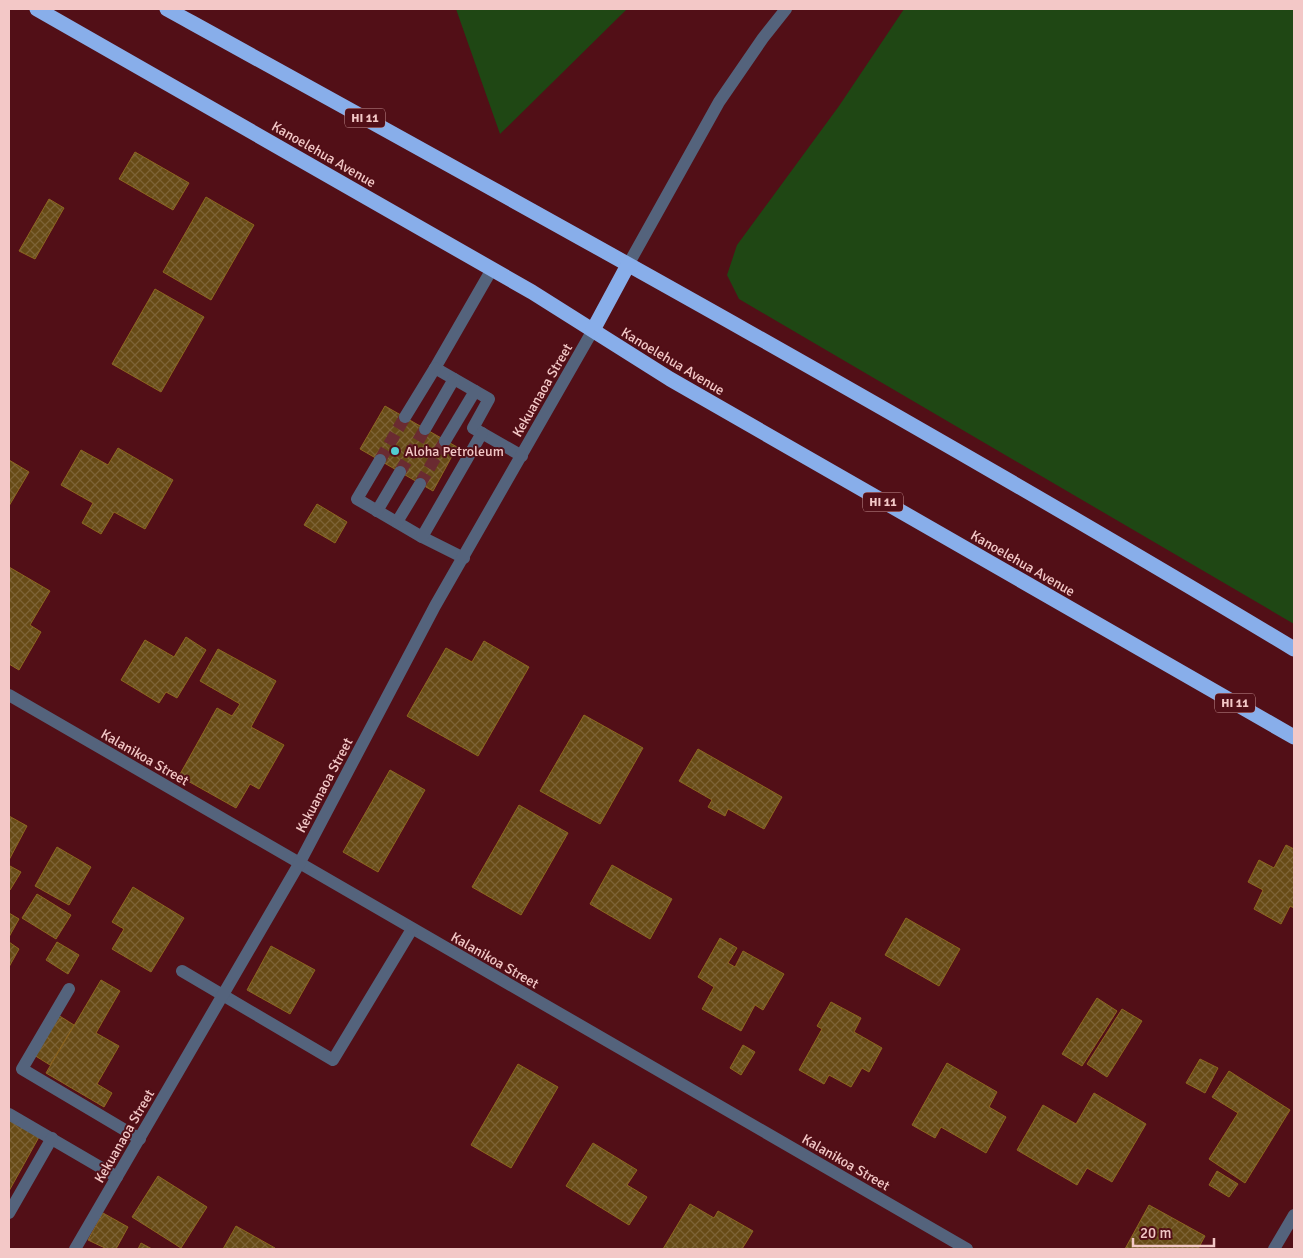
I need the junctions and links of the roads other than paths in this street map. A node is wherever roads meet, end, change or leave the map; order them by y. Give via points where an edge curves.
1 (37, 9) edge
2 (167, 9) edge
3 (786, 9) edge
4 (628, 265) junction
5 (492, 269) junction
6 (593, 330) junction
7 (435, 368) junction
8 (454, 379) junction
9 (475, 391) junction
10 (405, 417) tunnel mouth
11 (425, 429) tunnel mouth
12 (482, 434) junction
13 (445, 440) tunnel mouth
14 (522, 456) junction
15 (380, 460) tunnel mouth
16 (400, 472) tunnel mouth
17 (420, 484) tunnel mouth
18 (377, 511) junction
19 (397, 522) junction
20 (422, 538) junction
21 (464, 558) junction
22 (1294, 649) edge
23 (9, 695) edge
24 (1294, 737) edge
25 (299, 864) junction
26 (412, 929) junction
27 (182, 971) dead end
28 (69, 989) dead end
29 (223, 996) junction
30 (9, 1114) edge
31 (52, 1138) junction
32 (140, 1138) junction
33 (117, 1177) junction
34 (9, 1213) edge
35 (1294, 1215) edge
36 (75, 1249) edge
37 (967, 1249) edge
38 (1274, 1249) edge

1 - 5 highway, Kanoelehua Avenue / HI 11
2 - 4 highway, HI 11
3 - 4 street via 719,102
4 - 6 highway
4 - 22 highway, HI 11 via 713,310 1129,549
5 - 6 highway, Kanoelehua Avenue / HI 11
5 - 7 street
6 - 14 street, Kekuanaoa Street
6 - 24 highway, Kanoelehua Avenue / HI 11 via 670,380
7 - 8 street
7 - 10 street
8 - 9 street
8 - 11 street
9 - 12 street via 489,399 473,428
9 - 13 street
12 - 14 street
12 - 20 street
14 - 21 street, Kekuanaoa Street
15 - 18 street via 357,499
16 - 18 street
17 - 19 street
18 - 19 street
19 - 20 street
20 - 21 street
21 - 25 street, Kekuanaoa Street via 435,606
23 - 25 street, Kalanikoa Street
25 - 26 street, Kalanikoa Street
25 - 29 street, Kekuanaoa Street
26 - 29 street via 333,1060
26 - 37 street, Kalanikoa Street
27 - 29 street
28 - 32 street via 22,1069
29 - 32 street, Kekuanaoa Street
30 - 31 street
31 - 33 street
31 - 34 street
32 - 33 street, Kekuanaoa Street
33 - 36 street, Kekuanaoa Street
35 - 38 street

